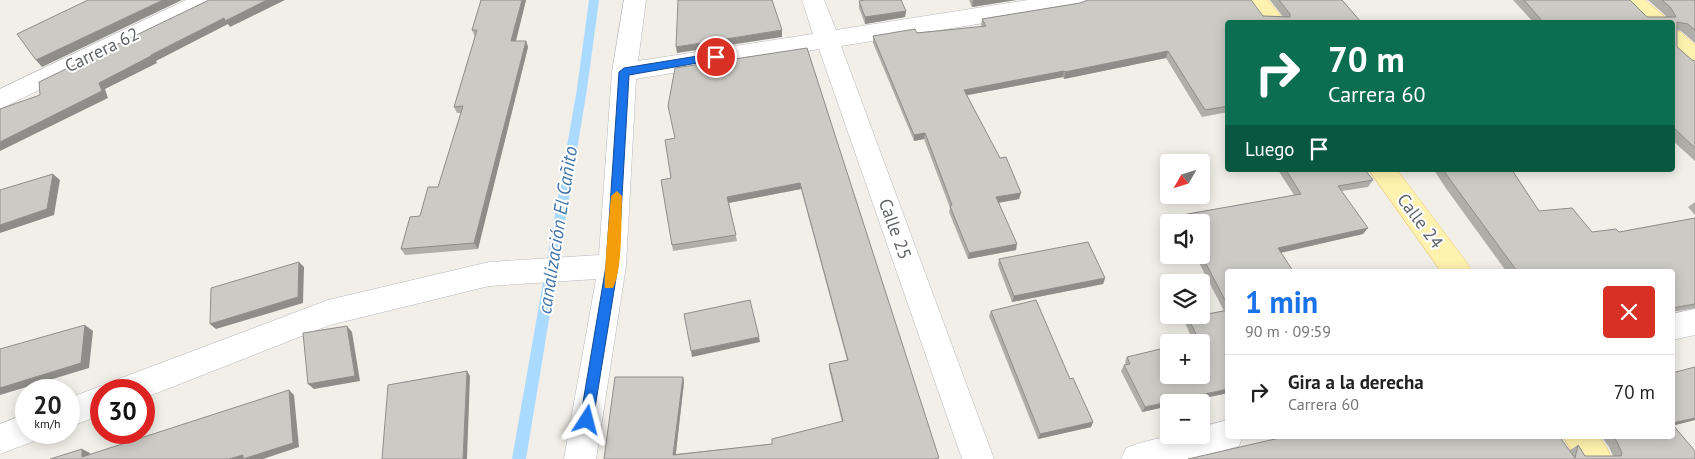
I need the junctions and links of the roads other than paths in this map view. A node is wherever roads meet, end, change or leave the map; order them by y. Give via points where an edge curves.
1 (205, 0) edge
2 (635, 0) edge
3 (813, 0) edge
4 (1078, 0) edge
5 (1256, 0) edge
6 (1631, 0) edge
7 (1271, 20) edge
8 (1654, 20) edge
9 (827, 39) junction
10 (1675, 41) edge
11 (1695, 59) edge
12 (624, 72) junction
13 (0, 100) edge
14 (1383, 172) edge
15 (606, 266) junction
16 (1456, 269) edge
17 (1695, 322) edge
18 (1675, 326) edge
19 (155, 379) edge
20 (15, 433) edge
21 (1225, 436) edge
22 (0, 439) edge
23 (1581, 439) edge
24 (580, 459) edge
25 (978, 459) edge
26 (1137, 459) edge
27 (1596, 459) edge

1 - 13 street, Carrera 62
2 - 12 street
3 - 9 street, Calle 25
4 - 9 street
5 - 7 main road
6 - 8 main road
9 - 12 street
9 - 25 street, Calle 25
10 - 11 main road
12 - 15 street
14 - 16 main road, Calle 24
15 - 19 street via 489,274 328,313
15 - 24 street
17 - 18 street
20 - 22 street
21 - 26 street
23 - 27 main road

